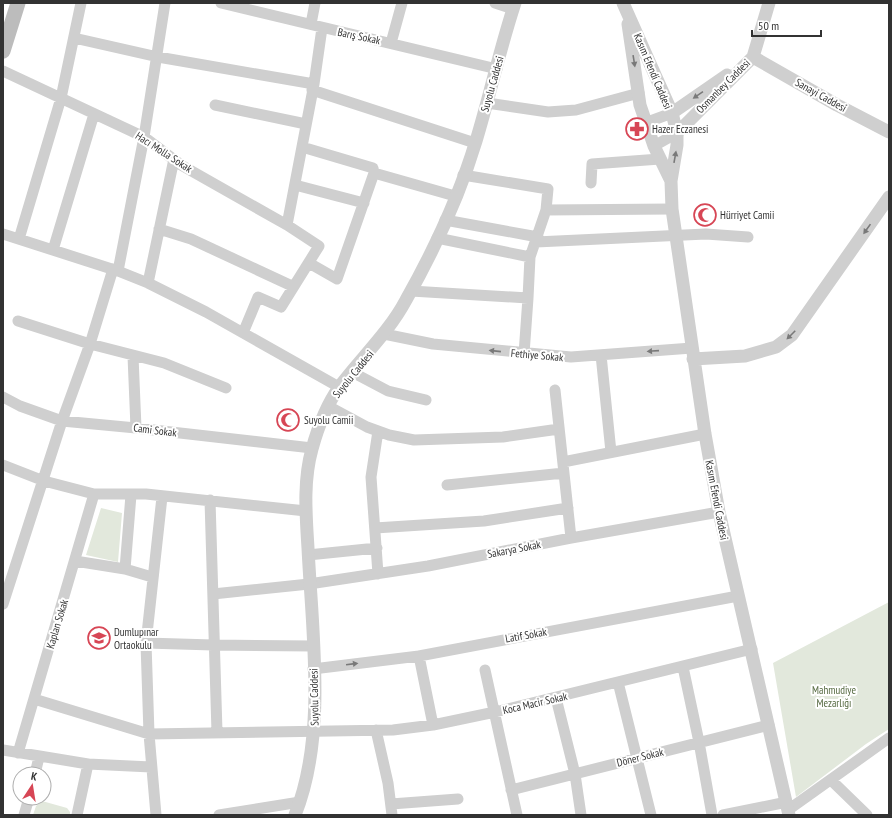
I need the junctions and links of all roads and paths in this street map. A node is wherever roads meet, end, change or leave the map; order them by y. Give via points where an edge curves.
1 (18, 3) edge
2 (81, 3) edge
3 (165, 3) edge
4 (221, 3) edge
5 (315, 3) edge
6 (402, 3) edge
7 (495, 3) edge
8 (769, 3) edge
9 (247, 6) edge
10 (514, 6) edge
11 (625, 6) edge
12 (311, 24) junction
13 (322, 28) junction
14 (74, 38) junction
15 (391, 43) junction
16 (3, 50) edge
17 (158, 57) junction
18 (753, 57) junction
19 (497, 69) junction
20 (3, 71) edge
21 (313, 87) junction
22 (639, 93) junction
23 (61, 98) junction
24 (487, 103) junction
25 (215, 105) dead end
26 (672, 113) junction
27 (94, 114) junction
28 (645, 123) junction
29 (306, 124) junction
30 (889, 132) edge
31 (677, 133) junction
32 (144, 137) junction
33 (476, 143) junction
34 (654, 146) junction
35 (302, 147) junction
36 (174, 159) junction
37 (660, 159) junction
38 (374, 173) junction
39 (463, 175) junction
40 (671, 181) junction
41 (591, 183) dead end
42 (295, 185) junction
43 (455, 196) junction
44 (889, 197) edge
45 (364, 203) junction
46 (546, 210) junction
47 (672, 210) junction
48 (445, 220) junction
49 (287, 226) junction
50 (159, 229) junction
51 (3, 234) edge
52 (676, 235) junction
53 (748, 237) dead end
54 (437, 238) junction
55 (19, 239) junction
56 (537, 239) junction
57 (53, 250) junction
58 (530, 257) junction
59 (309, 263) junction
60 (115, 270) junction
61 (148, 282) junction
62 (292, 286) junction
63 (411, 291) junction
64 (528, 298) junction
65 (18, 321) dead end
66 (243, 333) junction
67 (384, 334) junction
68 (90, 344) junction
69 (524, 354) junction
70 (692, 354) junction
71 (601, 355) junction
72 (133, 356) junction
73 (352, 372) junction
74 (340, 387) junction
75 (226, 388) dead end
76 (555, 390) dead end
77 (3, 397) edge
78 (426, 400) dead end
79 (328, 406) junction
80 (62, 421) junction
81 (136, 428) junction
82 (559, 429) junction
83 (378, 431) junction
84 (705, 434) junction
85 (312, 448) junction
86 (611, 452) junction
87 (563, 462) junction
88 (3, 465) edge
89 (564, 473) junction
90 (44, 481) junction
91 (447, 485) dead end
92 (94, 494) junction
93 (130, 495) junction
94 (162, 497) junction
95 (210, 500) junction
96 (568, 508) junction
97 (306, 511) junction
98 (719, 512) junction
99 (375, 528) junction
100 (571, 538) junction
101 (377, 548) junction
102 (308, 555) junction
103 (75, 561) junction
104 (125, 569) junction
105 (8, 570) edge
106 (378, 574) junction
107 (152, 577) junction
108 (309, 584) junction
109 (212, 594) junction
110 (738, 596) junction
111 (3, 604) edge
112 (146, 643) junction
113 (213, 646) junction
114 (313, 646) junction
115 (752, 649) junction
116 (419, 656) junction
117 (683, 667) junction
118 (313, 669) junction
119 (486, 670) dead end
120 (618, 682) junction
121 (34, 698) junction
122 (556, 698) junction
123 (495, 712) junction
124 (434, 725) junction
125 (769, 725) junction
126 (376, 730) junction
127 (217, 732) junction
128 (314, 732) junction
129 (149, 734) junction
130 (888, 740) edge
131 (699, 742) junction
132 (3, 750) edge
133 (18, 753) junction
134 (39, 757) junction
135 (638, 758) junction
136 (88, 764) junction
137 (37, 766) edge
138 (151, 767) junction
139 (575, 774) junction
140 (832, 781) junction
141 (511, 790) junction
142 (458, 799) dead end
143 (300, 802) junction
144 (391, 804) junction
145 (788, 809) edge
146 (864, 814) edge
147 (77, 815) edge
148 (156, 815) edge
149 (219, 815) edge
150 (295, 815) edge
151 (392, 815) edge
152 (518, 815) edge
153 (581, 815) edge
154 (651, 815) edge
155 (712, 815) edge
156 (723, 815) edge

1 - 16 main road
2 - 14 street
3 - 17 street
4 - 9 street, Barış Sokak
5 - 12 street
6 - 15 street
7 - 10 street
8 - 18 street, Osmanbey Caddesi
9 - 12 street, Barış Sokak
10 - 19 street, Suyolu Caddesi
11 -> 22 street, Kasım Efendi Caddesi
11 - 26 street, Kasım Efendi Caddesi
12 - 13 street, Barış Sokak
13 - 15 street, Barış Sokak
13 - 21 street
14 - 17 street
14 - 23 street
15 - 19 street, Barış Sokak
17 - 21 street
17 - 32 street
18 -> 26 street, Osmanbey Caddesi
18 - 30 street, Sanayi Caddesi
18 - 31 street, Osmanbey Caddesi
19 - 24 street, Suyolu Caddesi
20 - 23 street, Hacı Molla Sokak
21 - 29 street
21 - 33 street
22 - 24 street via 576,110 548,112
22 - 28 street, Kasım Efendi Caddesi
23 - 27 street, Hacı Molla Sokak
23 - 55 street
24 - 33 street, Suyolu Caddesi
25 - 29 street
26 - 28 street
26 - 31 street, Kasım Efendi Caddesi
27 - 32 street, Hacı Molla Sokak
27 - 57 street
28 - 34 street, Kasım Efendi Caddesi
29 - 35 street
31 - 34 street
40 -> 31 street, Kasım Efendi Caddesi
32 - 36 street, Hacı Molla Sokak
32 - 60 street
33 - 39 street, Suyolu Caddesi
34 - 37 street, Kasım Efendi Caddesi
35 - 38 street via 373,168
35 - 42 street
36 - 49 street, Hacı Molla Sokak
36 - 50 street
37 - 40 street, Kasım Efendi Caddesi
37 - 41 street via 592,164
38 - 43 street
38 - 45 street
39 - 43 street, Suyolu Caddesi
39 - 46 street via 548,189
40 - 47 street, Kasım Efendi Caddesi
42 - 45 street
42 - 49 street
43 - 48 street, Suyolu Caddesi
44 -> 70 street via 792,335 776,347 745,356
45 - 59 street via 337,279
46 - 47 street
46 - 56 street
47 - 52 street, Kasım Efendi Caddesi
48 - 54 street, Suyolu Caddesi
48 - 56 street
49 - 59 street, Hacı Molla Sokak via 319,246
50 - 61 street
50 - 62 street via 191,239
51 - 55 street
52 - 53 street
52 - 56 street
52 - 70 street, Kasım Efendi Caddesi
54 - 58 street
54 - 63 street, Suyolu Caddesi
55 - 57 street
56 - 58 street
57 - 60 street
58 - 64 street
59 - 62 street
60 - 61 street
60 - 68 street
61 - 66 street
62 - 66 street via 281,307 258,297
63 - 64 street
63 - 67 street, Suyolu Caddesi
64 - 69 street
65 - 68 street
66 - 74 street
69 -> 67 street, Fethiye Sokak via 433,344
67 - 73 street, Suyolu Caddesi
68 - 72 street
68 - 80 street
69 - 71 street, Fethiye Sokak via 571,358
70 -> 71 street, Fethiye Sokak
70 - 84 street, Kasım Efendi Caddesi
71 - 86 street
72 - 75 street via 164,363
72 - 81 street
73 - 74 street, Suyolu Caddesi
73 - 78 street via 388,391
74 - 79 street, Suyolu Caddesi
76 - 82 street
77 - 80 street, Cami Sokak
79 - 83 street
79 - 85 street, Suyolu Caddesi
80 - 81 street, Cami Sokak
80 - 90 street
81 - 85 street, Cami Sokak
82 - 83 street via 503,437 414,440
82 - 87 street
83 - 99 street via 371,477
84 - 86 street
84 - 98 street, Kasım Efendi Caddesi
85 - 97 street, Suyolu Caddesi via 308,467
86 - 87 street
87 - 89 street
88 - 90 street
89 - 91 street
89 - 96 street
90 - 92 street
90 - 105 street
92 - 93 street
92 - 103 street, Kaplan Sokak
93 - 94 street
93 - 104 street
94 - 95 street
94 - 107 street
95 - 97 street
95 - 109 street
96 - 99 street via 484,521
96 - 100 street
97 - 102 street, Suyolu Caddesi
98 - 100 street, Sakarya Sokak
98 - 110 street, Kasım Efendi Caddesi
99 - 101 street
100 - 106 street, Sakarya Sokak
101 - 102 street
101 - 106 street
102 - 108 street, Suyolu Caddesi
103 - 104 street
103 - 121 street, Kaplan Sokak
104 - 107 street
105 - 111 street
106 - 108 street, Sakarya Sokak
107 - 112 street
108 - 109 street, Sakarya Sokak
108 - 114 street, Suyolu Caddesi
109 - 113 street
110 - 115 street, Kasım Efendi Caddesi
110 - 116 street, Latif Sokak
112 - 113 street
112 - 129 street
113 - 114 street
113 - 127 street
114 - 118 street, Suyolu Caddesi
115 - 117 street, Koca Macir Sokak
115 - 125 street, Kasım Efendi Caddesi
118 -> 116 street, Latif Sokak
116 - 124 street
117 - 120 street, Koca Macir Sokak
117 - 131 street
118 - 128 street, Suyolu Caddesi
119 - 123 street
120 - 122 street, Koca Macir Sokak
120 - 135 street
121 - 129 street, Koca Macir Sokak
121 - 133 street, Kaplan Sokak
122 - 123 street, Koca Macir Sokak
122 - 139 street
123 - 124 street, Koca Macir Sokak
123 - 141 street
124 - 126 street, Koca Macir Sokak
125 - 131 street, Döner Sokak
125 - 145 street, Kasım Efendi Caddesi
126 - 128 street, Koca Macir Sokak
126 - 144 street
127 - 128 street, Koca Macir Sokak
127 - 129 street, Koca Macir Sokak
128 - 143 street, Suyolu Caddesi
129 - 138 street
130 - 140 street
131 - 135 street, Döner Sokak
131 - 155 street
132 - 133 street
133 - 134 street
134 - 136 street
134 - 137 street
135 - 139 street, Döner Sokak
135 - 154 street
136 - 138 street
136 - 147 street
138 - 148 street
139 - 141 street, Döner Sokak
139 - 153 street
140 - 145 street
140 - 146 street
141 - 152 street
142 - 144 street
143 - 149 street
143 - 150 street, Suyolu Caddesi
144 - 151 street
145 - 156 street

